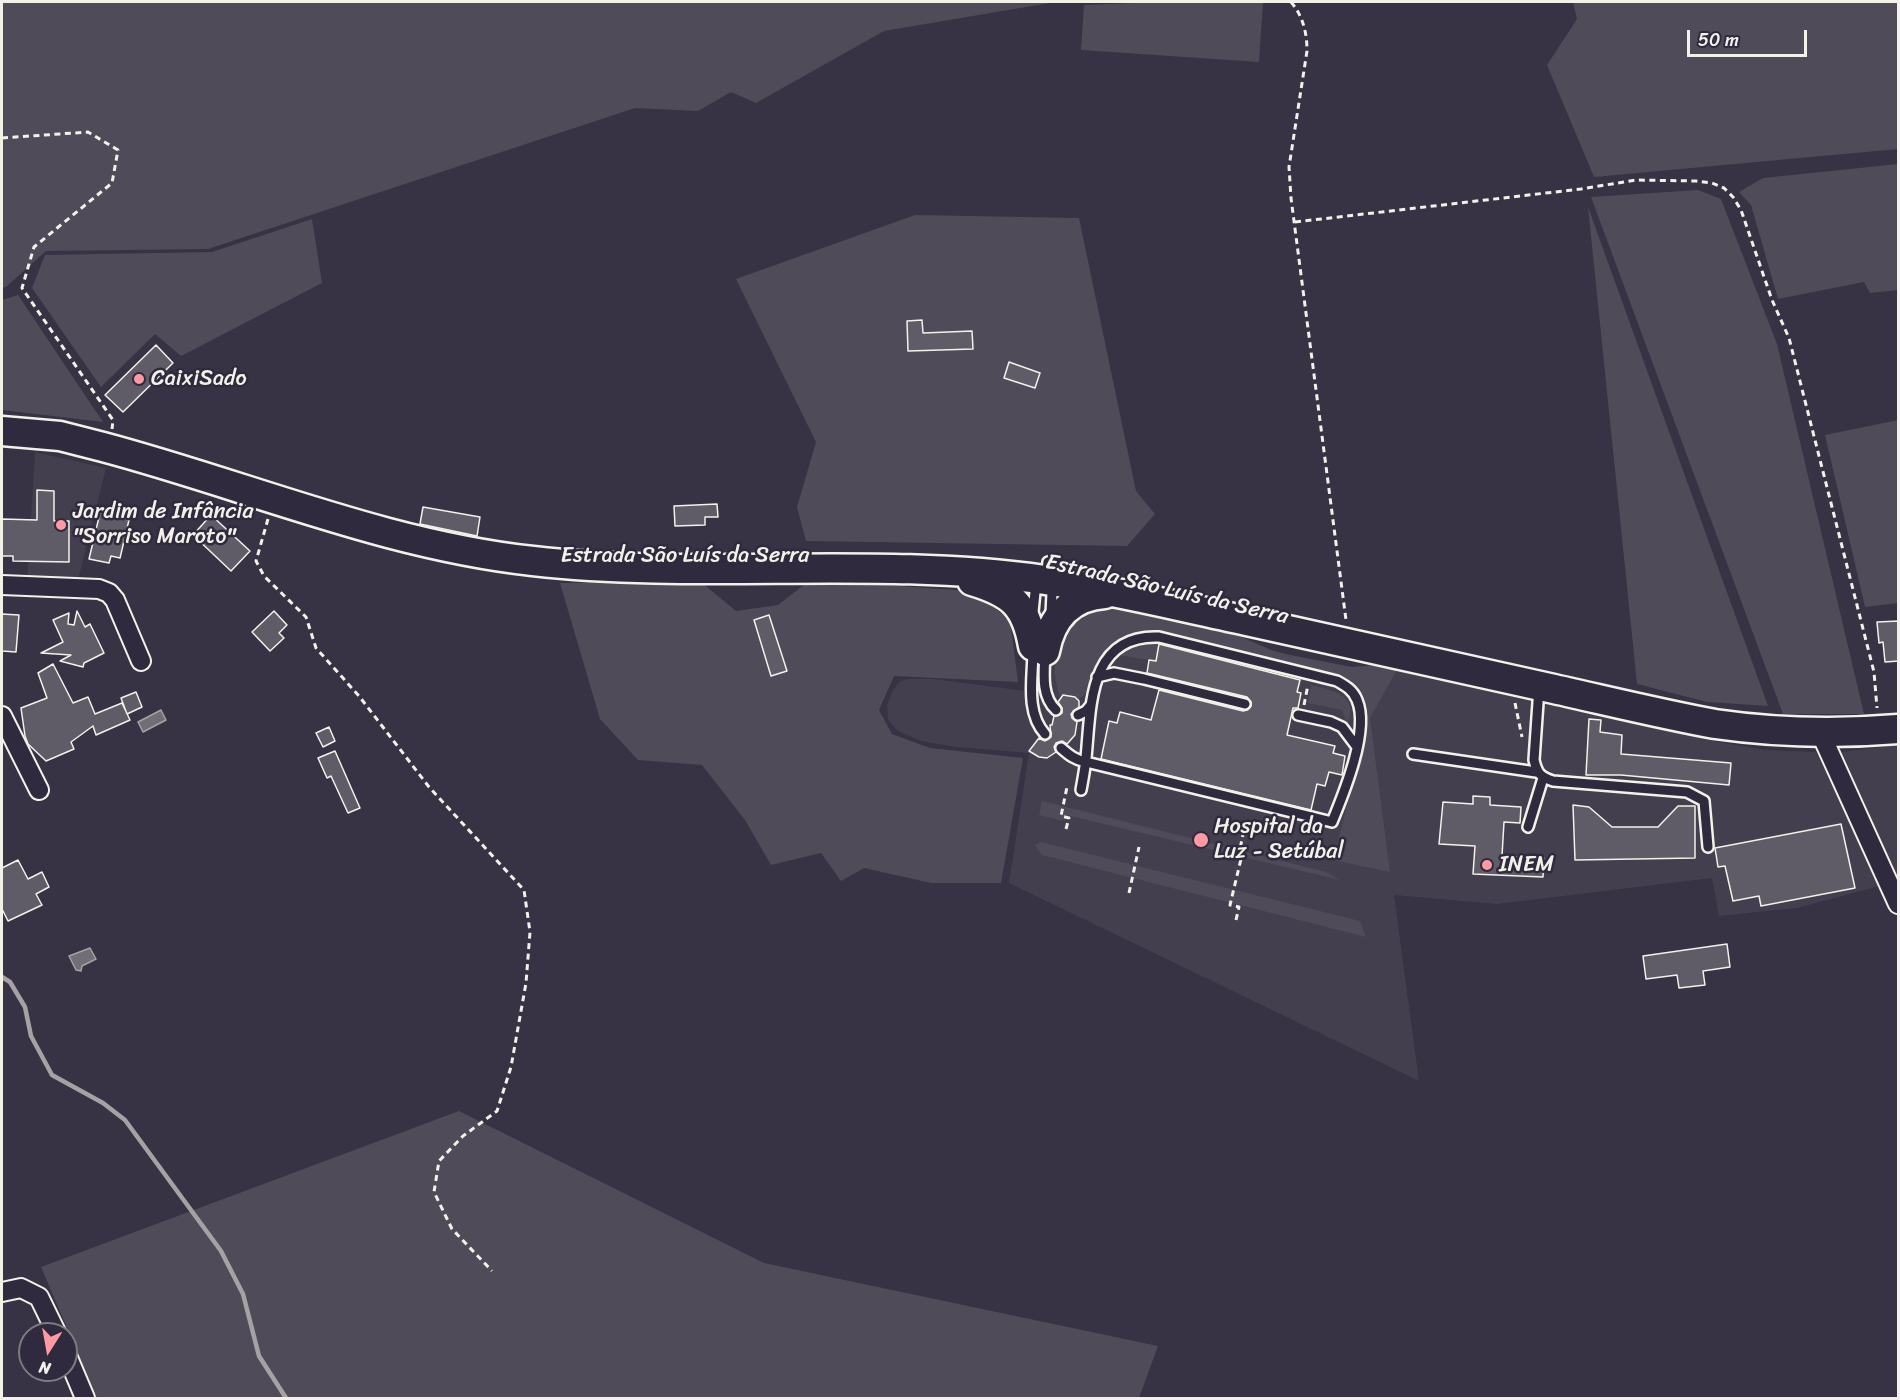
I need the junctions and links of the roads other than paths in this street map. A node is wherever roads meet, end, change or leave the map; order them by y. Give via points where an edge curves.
1 (2, 431) edge
2 (414, 539) junction
3 (914, 570) junction
4 (1052, 575) junction
5 (2, 585) edge
6 (1113, 593) junction
7 (1039, 648) junction
8 (141, 661) dead end
9 (1097, 677) junction
10 (1539, 686) junction
11 (1245, 704) dead end
12 (1090, 705) junction
13 (1056, 710) dead end
14 (1078, 715) dead end
15 (2, 716) edge
16 (1299, 716) road end
17 (1693, 720) junction
18 (1888, 730) edge
19 (1820, 732) junction
20 (1045, 734) dead end
21 (1357, 747) junction
22 (1061, 748) dead end
23 (1413, 754) dead end
24 (1086, 762) junction
25 (1540, 775) junction
26 (39, 790) dead end
27 (1081, 790) dead end
28 (1528, 827) dead end
29 (1708, 847) dead end
30 (1899, 904) edge
31 (2, 1292) edge
32 (51, 1322) edge
33 (78, 1381) edge
34 (85, 1398) edge

1 - 2 main road, Estrada São Luís da Serra via 60,436 110,448
2 - 3 main road, Estrada São Luís da Serra via 496,556 572,565
2 - 4 main road, Estrada São Luís da Serra via 480,551 582,558 931,554 1016,558
3 - 4 main road, Estrada São Luís da Serra
3 - 7 main road via 960,578 1007,594 1020,606
4 - 6 main road, Estrada São Luís da Serra
4 - 7 lane via 1053,600
4 - 7 lane via 1033,596
4 - 17 main road, Estrada São Luís da Serra via 1193,591
5 - 8 street via 99,589 109,593 116,600
6 - 7 main road via 1084,597 1072,604 1057,618
6 - 10 main road, Estrada São Luís da Serra
7 - 13 lane via 1046,692
7 - 20 lane via 1032,705 1036,723
9 - 11 lane via 1114,673
9 - 12 lane
9 - 21 lane via 1110,654 1128,641 1148,636 1337,681 1357,698 1361,722
10 - 17 main road, Estrada São Luís da Serra
10 - 25 lane via 1534,758
12 - 14 lane
12 - 24 lane
15 - 26 street
16 - 21 lane via 1342,727
17 - 19 main road, Estrada São Luís da Serra via 1758,730
18 - 19 main road, Estrada São Luís da Serra
19 - 30 street
21 - 24 lane via 1332,822
22 - 24 lane via 1070,757
23 - 25 lane
24 - 27 lane
25 - 28 lane
25 - 29 lane via 1553,781 1687,792 1704,801
31 - 32 street via 21,1288 39,1297
33 - 34 street

